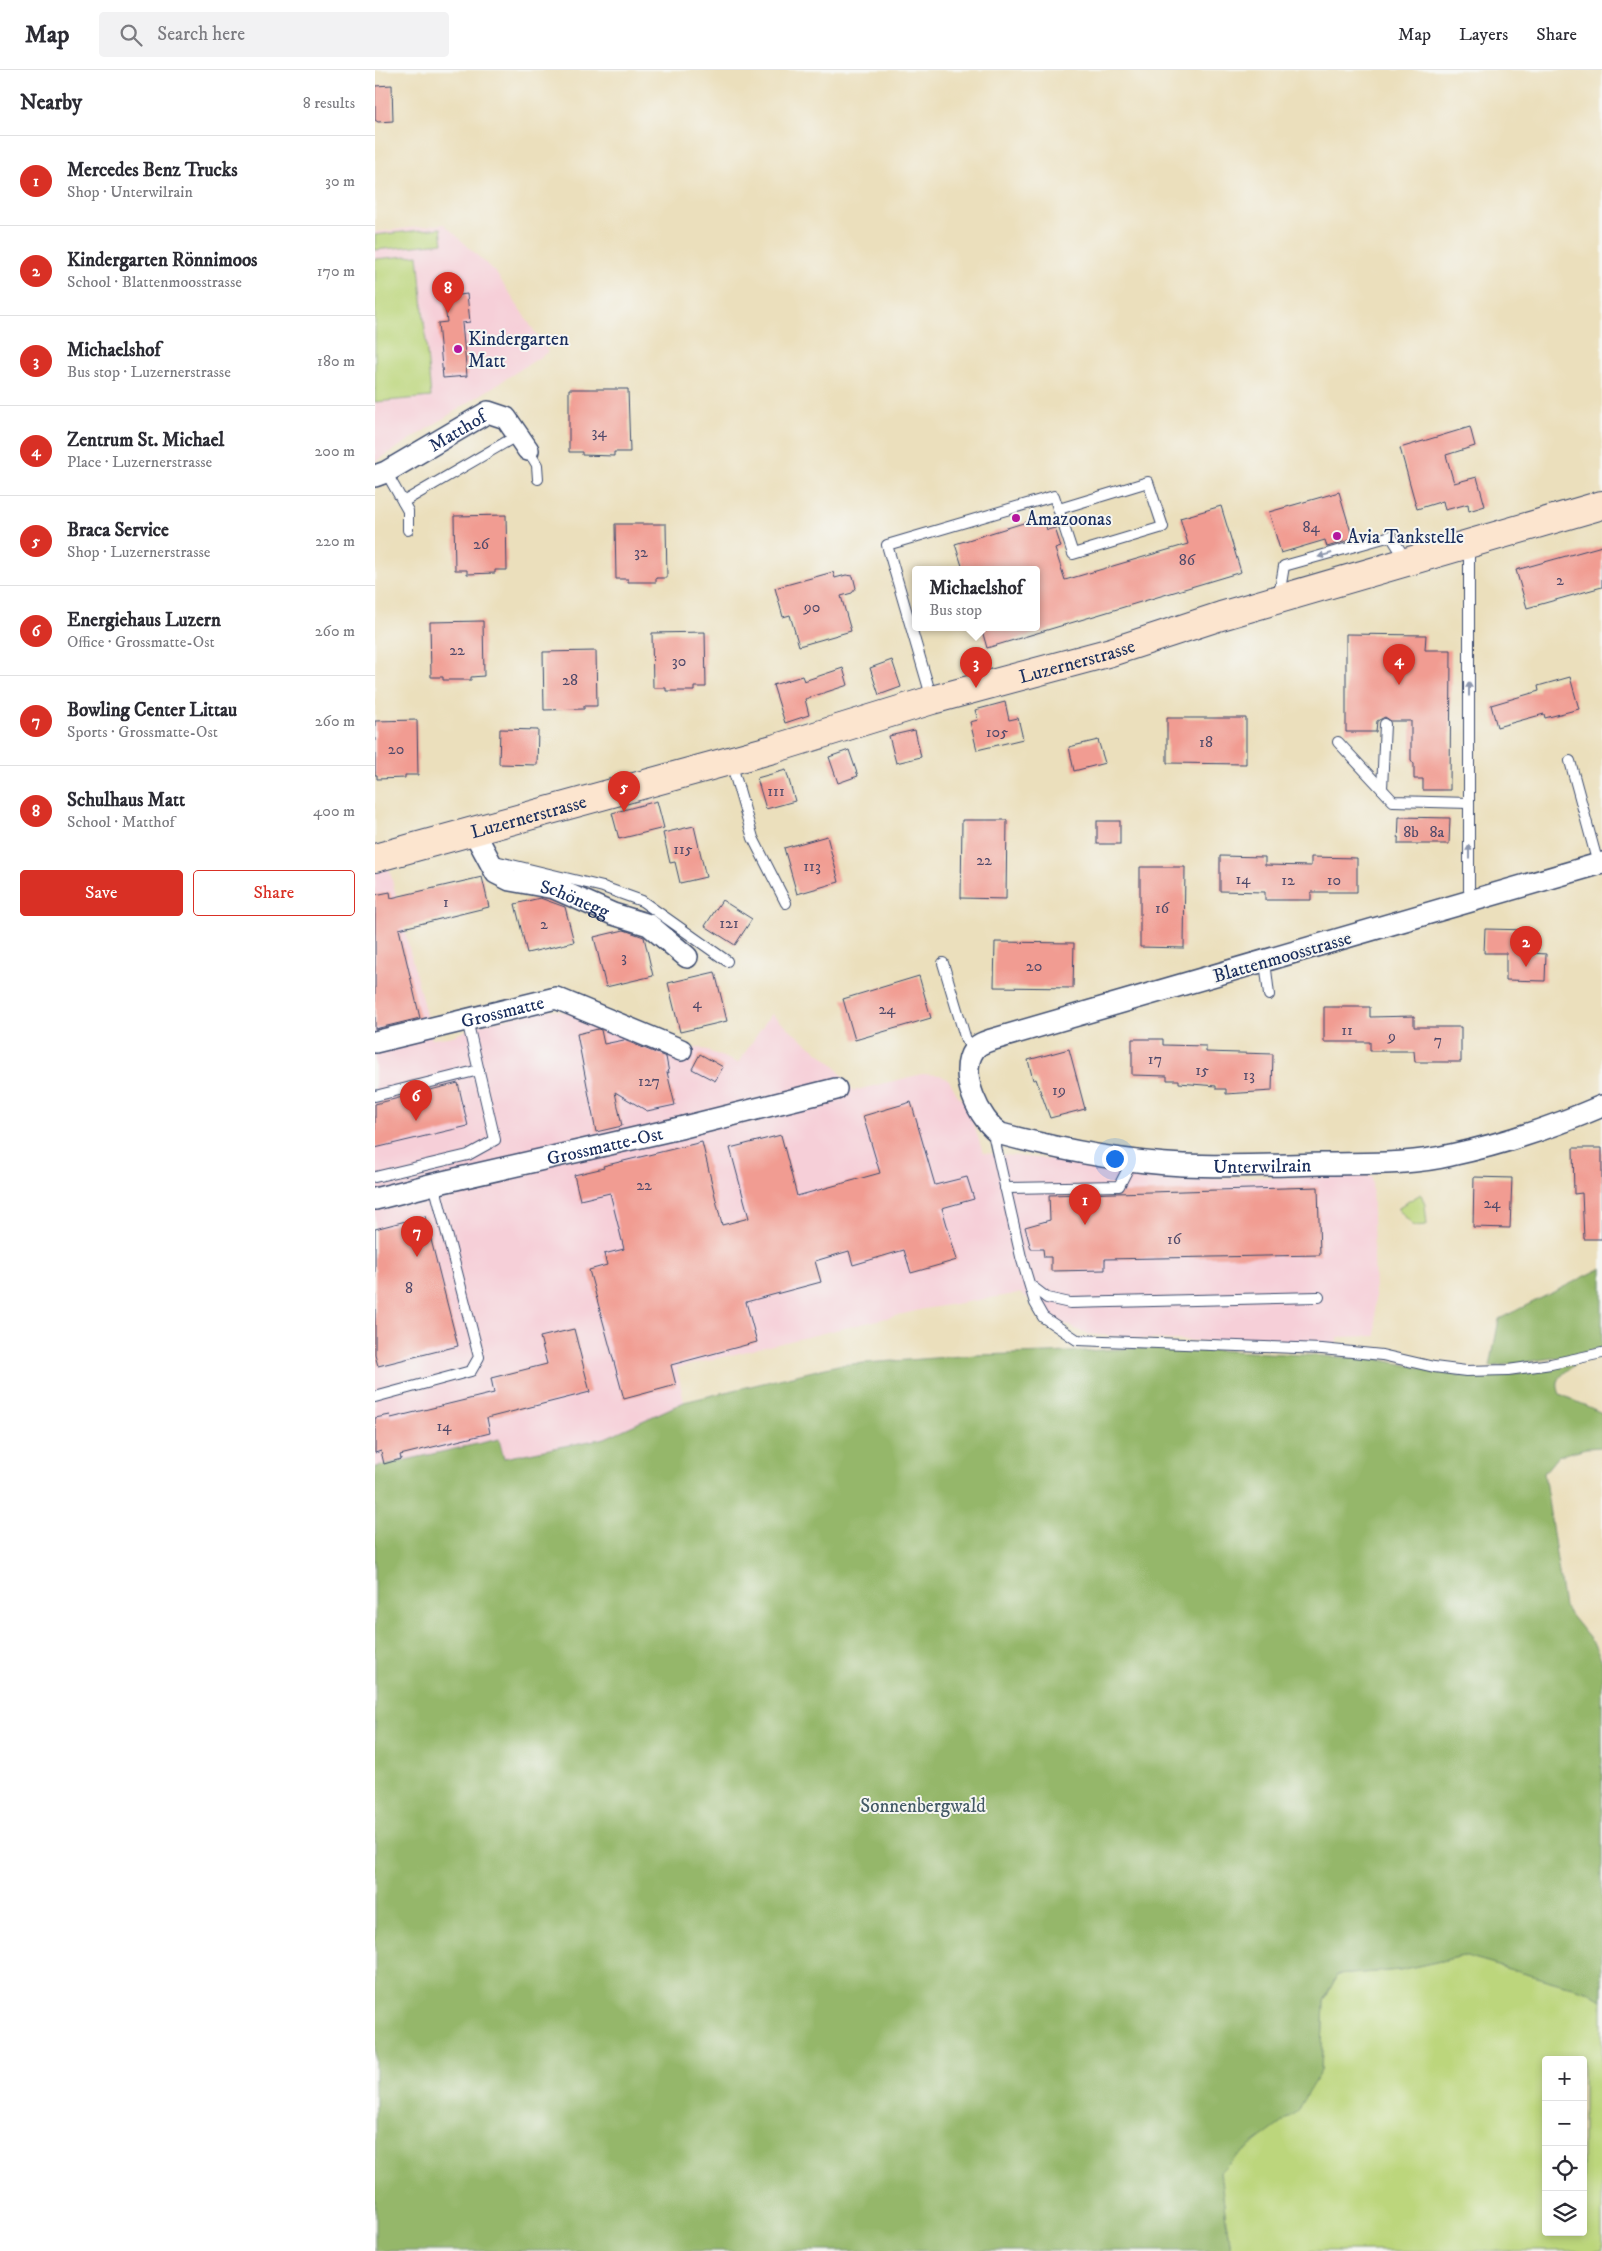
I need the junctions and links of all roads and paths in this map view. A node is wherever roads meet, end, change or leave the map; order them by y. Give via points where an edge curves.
1 (523, 443) junction
2 (381, 474) edge
3 (538, 479) dead end
4 (403, 502) junction
5 (1602, 505) edge
6 (1059, 508) junction
7 (408, 530) dead end
8 (1469, 545) junction
9 (932, 700) junction
10 (1385, 724) dead end
11 (1338, 742) dead end
12 (731, 761) junction
13 (1570, 761) dead end
14 (1382, 789) junction
15 (1469, 803) junction
16 (475, 832) junction
17 (375, 858) edge
18 (489, 860) junction
19 (1600, 863) edge
20 (1472, 900) junction
21 (786, 903) dead end
22 (687, 957) dead end
23 (727, 961) dead end
24 (1265, 961) junction
25 (943, 963) dead end
26 (1269, 995) dead end
27 (467, 1020) junction
28 (375, 1042) edge
29 (681, 1050) dead end
30 (972, 1054) junction
31 (479, 1070) junction
32 (835, 1089) dead end
33 (375, 1096) edge
34 (1602, 1106) edge
35 (991, 1128) junction
36 (1133, 1159) junction
37 (375, 1178) edge
38 (434, 1184) junction
39 (1005, 1188) junction
40 (375, 1200) edge
41 (1030, 1285) junction
42 (1319, 1297) dead end
43 (1602, 1352) edge
44 (375, 1397) edge

1 - 2 street, Matthof via 507,418 488,412
1 - 3 lane via 537,465
1 - 4 lane
2 - 4 lane
4 - 7 lane via 408,511
5 - 8 main road, Luzernerstrasse
6 - 6 lane via 1073,554 1163,527 1148,482
6 - 9 lane via 1055,496 887,545
8 - 9 main road, Luzernerstrasse via 1111,652
15 -> 8 lane
9 - 12 main road, Luzernerstrasse
10 - 14 lane
11 - 14 lane
12 - 16 main road, Luzernerstrasse
12 - 21 lane via 753,838
13 - 19 lane
14 - 15 lane via 1393,800
20 -> 15 lane via 1469,890
16 - 17 main road, Luzernerstrasse
16 - 18 street, Schönegg
18 - 22 street, Schönegg via 496,873 510,880 554,888 613,914 649,924
18 - 23 lane via 603,887 642,901
19 - 20 street, Blattenmoosstrasse
20 - 24 street, Blattenmoosstrasse
24 - 26 lane
24 - 30 street, Blattenmoosstrasse via 991,1040
25 - 30 lane
27 - 28 street, Grossmatte
27 - 29 street, Grossmatte via 555,998
27 - 31 lane
30 - 35 street via 969,1078 982,1117
31 - 33 lane
31 - 37 lane via 495,1140 468,1155
32 - 38 street, Grossmatte-Ost
34 - 36 street, Unterwilrain via 1519,1137 1450,1156 1414,1161 1231,1166 1181,1165
35 - 36 street, Unterwilrain via 1025,1140
35 - 39 lane
36 - 39 lane via 1119,1186
38 - 40 street, Grossmatte-Ost
38 - 44 lane via 479,1357 471,1371
39 - 41 lane
41 - 42 lane via 1047,1298 1071,1303
41 - 43 lane via 1043,1317 1077,1340 1322,1349 1383,1355 1466,1371 1551,1364

